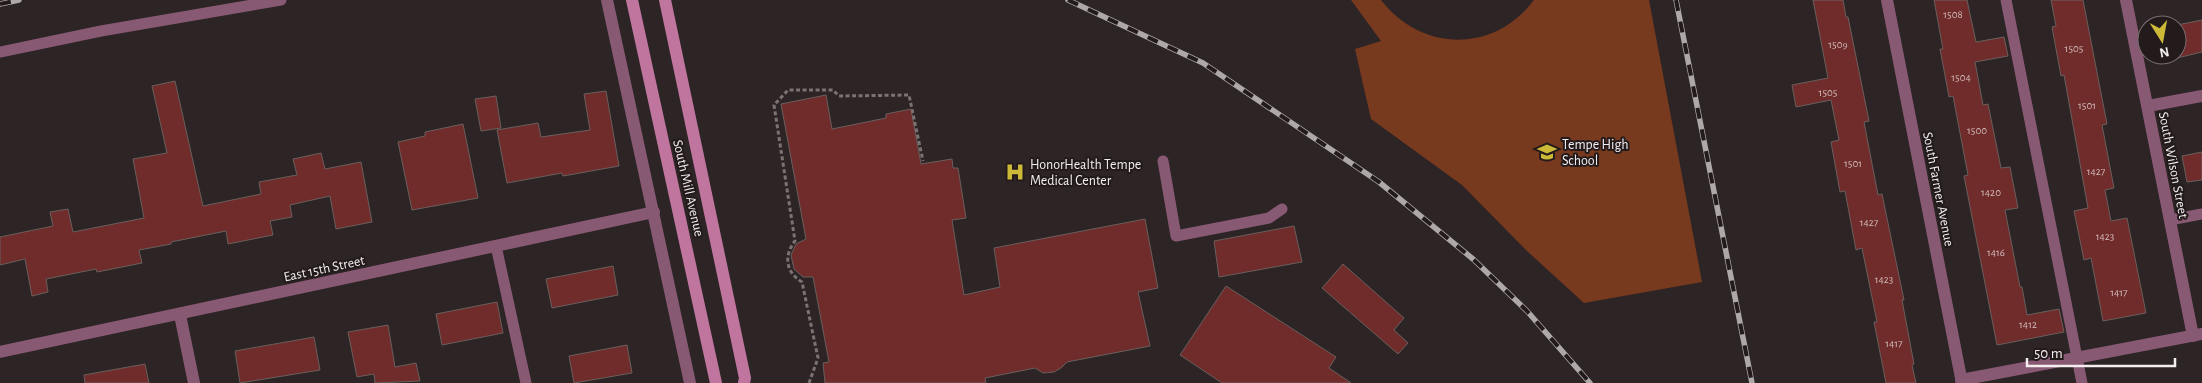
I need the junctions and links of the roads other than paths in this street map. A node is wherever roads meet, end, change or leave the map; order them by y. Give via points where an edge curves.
1 (281, 0) edge
2 (607, 0) edge
3 (632, 0) edge
4 (665, 0) edge
5 (1887, 0) edge
6 (2006, 0) edge
7 (2126, 0) edge
8 (0, 52) edge
9 (2202, 96) edge
10 (2148, 106) junction
11 (1163, 161) dead end
12 (1282, 209) dead end
13 (654, 212) junction
14 (2202, 214) edge
15 (2170, 220) junction
16 (496, 246) junction
17 (180, 315) junction
18 (2197, 335) edge
19 (0, 352) edge
20 (2077, 358) junction
21 (1962, 381) edge
22 (194, 383) edge
23 (526, 383) edge
24 (690, 383) edge
25 (716, 383) edge
26 (744, 383) edge
27 (2082, 383) edge

1 - 8 lane
2 - 13 street
3 - 25 main road, South Mill Avenue
4 - 26 main road, South Mill Avenue
5 - 21 street, South Farmer Avenue
6 - 20 lane
7 - 10 street, South Wilson Street
9 - 10 street
10 - 15 street, South Wilson Street
11 - 12 lane via 1176,236 1270,218
13 - 16 street, East 15th Street
13 - 24 street
14 - 15 lane
15 - 18 street, South Wilson Street
16 - 17 street, East 15th Street
16 - 23 lane
17 - 19 street, East 15th Street
17 - 22 street
18 - 20 street
20 - 21 street
20 - 27 lane

